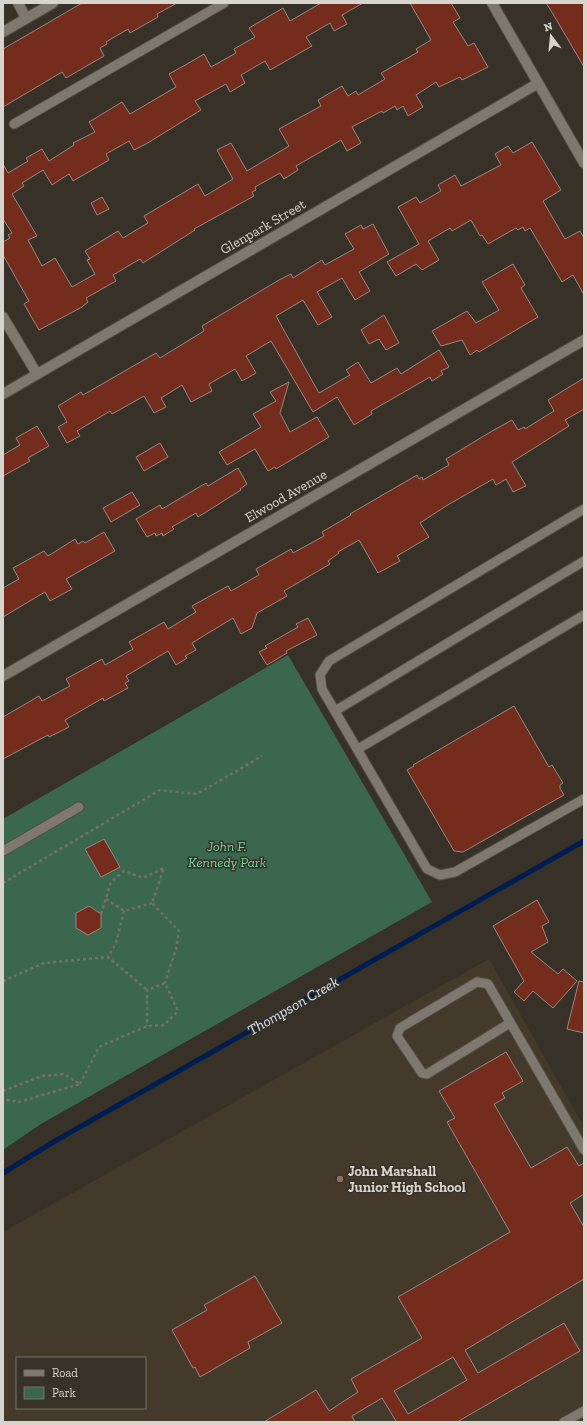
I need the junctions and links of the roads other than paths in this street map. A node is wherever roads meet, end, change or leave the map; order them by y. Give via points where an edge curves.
1 (18, 3) edge
2 (53, 3) edge
3 (224, 3) edge
4 (492, 3) edge
5 (26, 18) junction
6 (3, 32) edge
7 (537, 84) junction
8 (14, 124) dead end
9 (584, 163) edge
10 (3, 317) edge
11 (584, 340) edge
12 (37, 374) junction
13 (3, 394) edge
14 (584, 509) edge
15 (584, 561) edge
16 (584, 616) edge
17 (3, 676) edge
18 (335, 711) junction
19 (358, 749) junction
20 (584, 799) edge
21 (79, 807) dead end
22 (3, 851) edge
23 (510, 1023) junction
24 (584, 1150) edge
25 (584, 1411) edge
26 (564, 1422) edge

1 - 5 street
2 - 5 street
3 - 8 lane
4 - 7 street
5 - 6 street
7 - 9 street
7 - 12 street, Glenpark Street
10 - 12 street
11 - 17 street, Elwood Avenue
12 - 13 street, Glenpark Street
14 - 18 lane via 329,661 320,674 322,689
15 - 18 lane
16 - 19 lane
18 - 19 lane
19 - 20 lane via 428,868 440,875 455,872
21 - 22 lane
23 - 23 lane via 488,984 477,982 400,1028 397,1036 422,1073 427,1074
23 - 24 lane
25 - 26 lane

